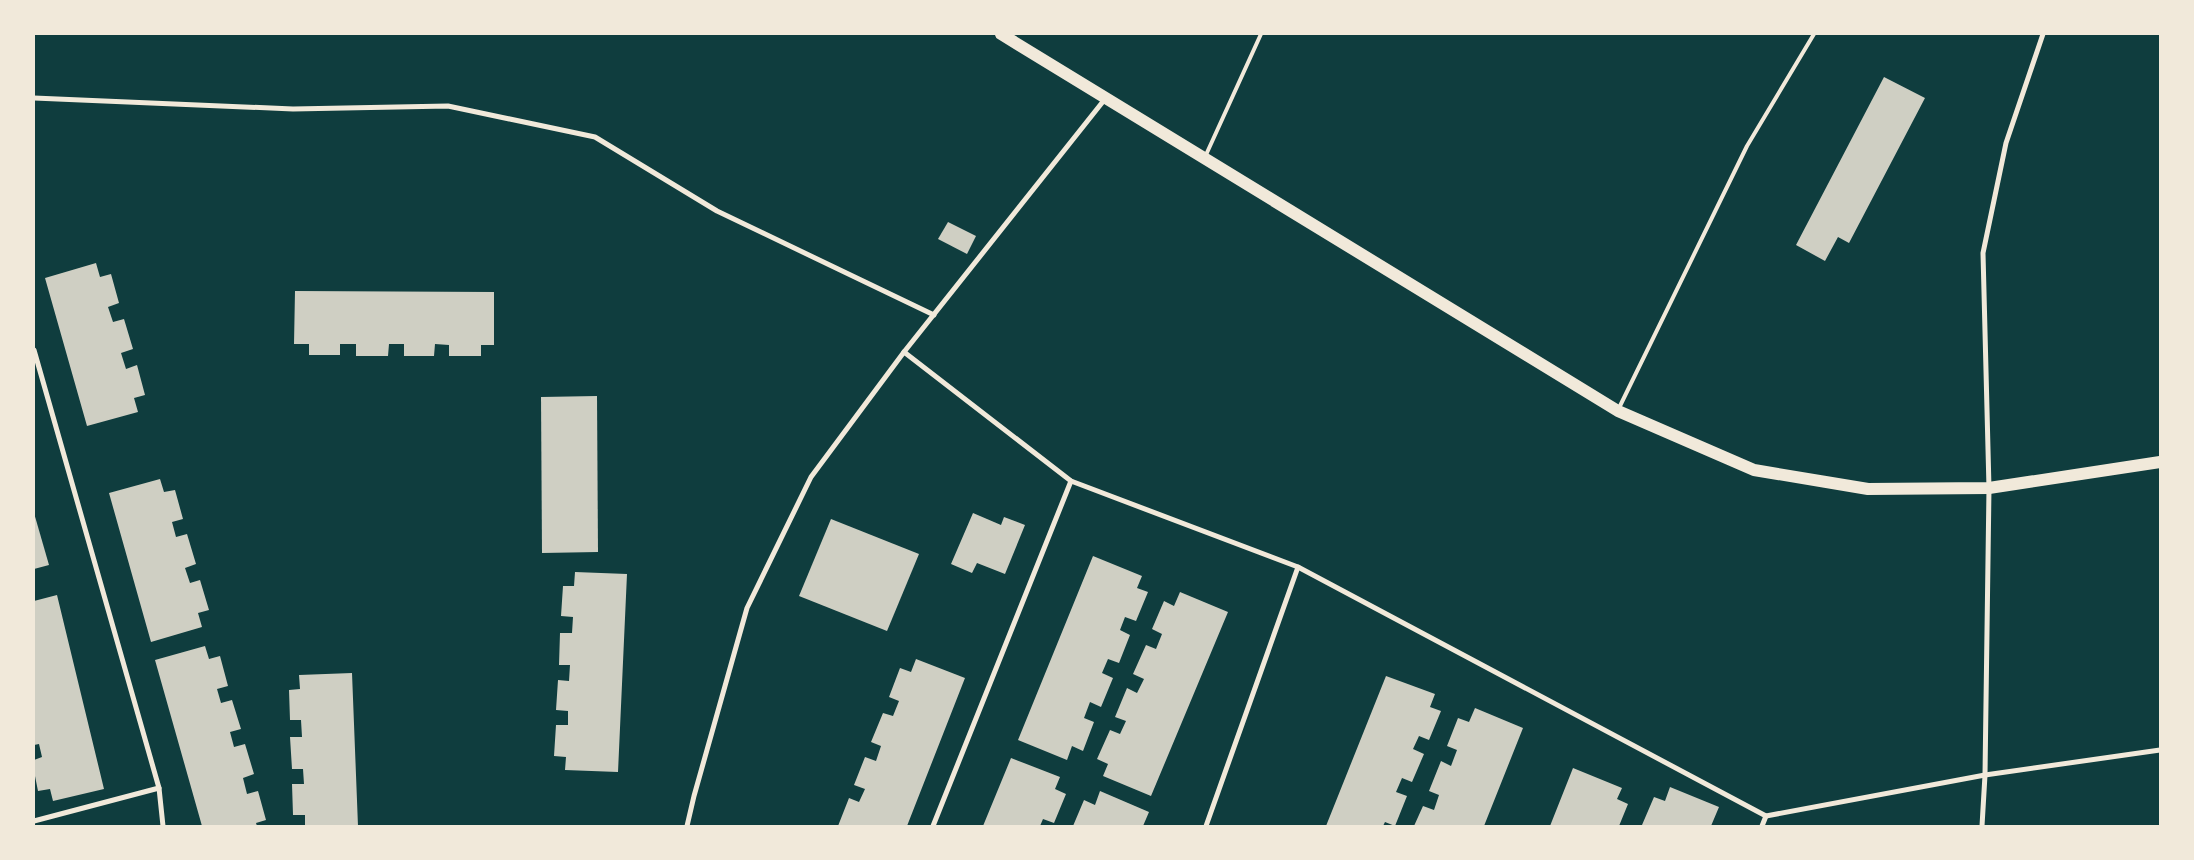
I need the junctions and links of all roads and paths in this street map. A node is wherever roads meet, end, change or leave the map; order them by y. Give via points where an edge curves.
1 (1001, 34) edge
2 (1262, 34) edge
3 (1814, 34) edge
4 (2043, 34) edge
5 (34, 98) edge
6 (1106, 98) junction
7 (1204, 159) junction
8 (934, 314) junction
9 (34, 350) edge
10 (904, 352) junction
11 (1618, 411) junction
12 (2160, 462) edge
13 (1071, 481) junction
14 (1989, 488) junction
15 (1298, 567) junction
16 (2160, 750) edge
17 (1985, 775) junction
18 (159, 788) junction
19 (1766, 816) junction
20 (34, 821) edge
21 (163, 826) edge
22 (688, 826) edge
23 (933, 826) edge
24 (1206, 826) edge
25 (1762, 826) edge
26 (1982, 826) edge

1 - 6 main road
2 - 7 lane
3 - 11 lane via 1747,146
4 - 14 street via 2006,143 1983,253
5 - 8 street via 293,109 448,106 595,137 717,211
6 - 7 main road
6 - 8 street
7 - 11 main road
8 - 10 street
9 - 18 street
10 - 13 street
10 - 22 street via 811,477 747,608
11 - 14 main road via 1754,470 1868,489
12 - 14 main road
13 - 15 street
13 - 23 street
14 - 17 street
15 - 19 street
15 - 24 street
16 - 17 street
17 - 19 street
17 - 26 street
18 - 20 street
18 - 21 street
19 - 25 street

